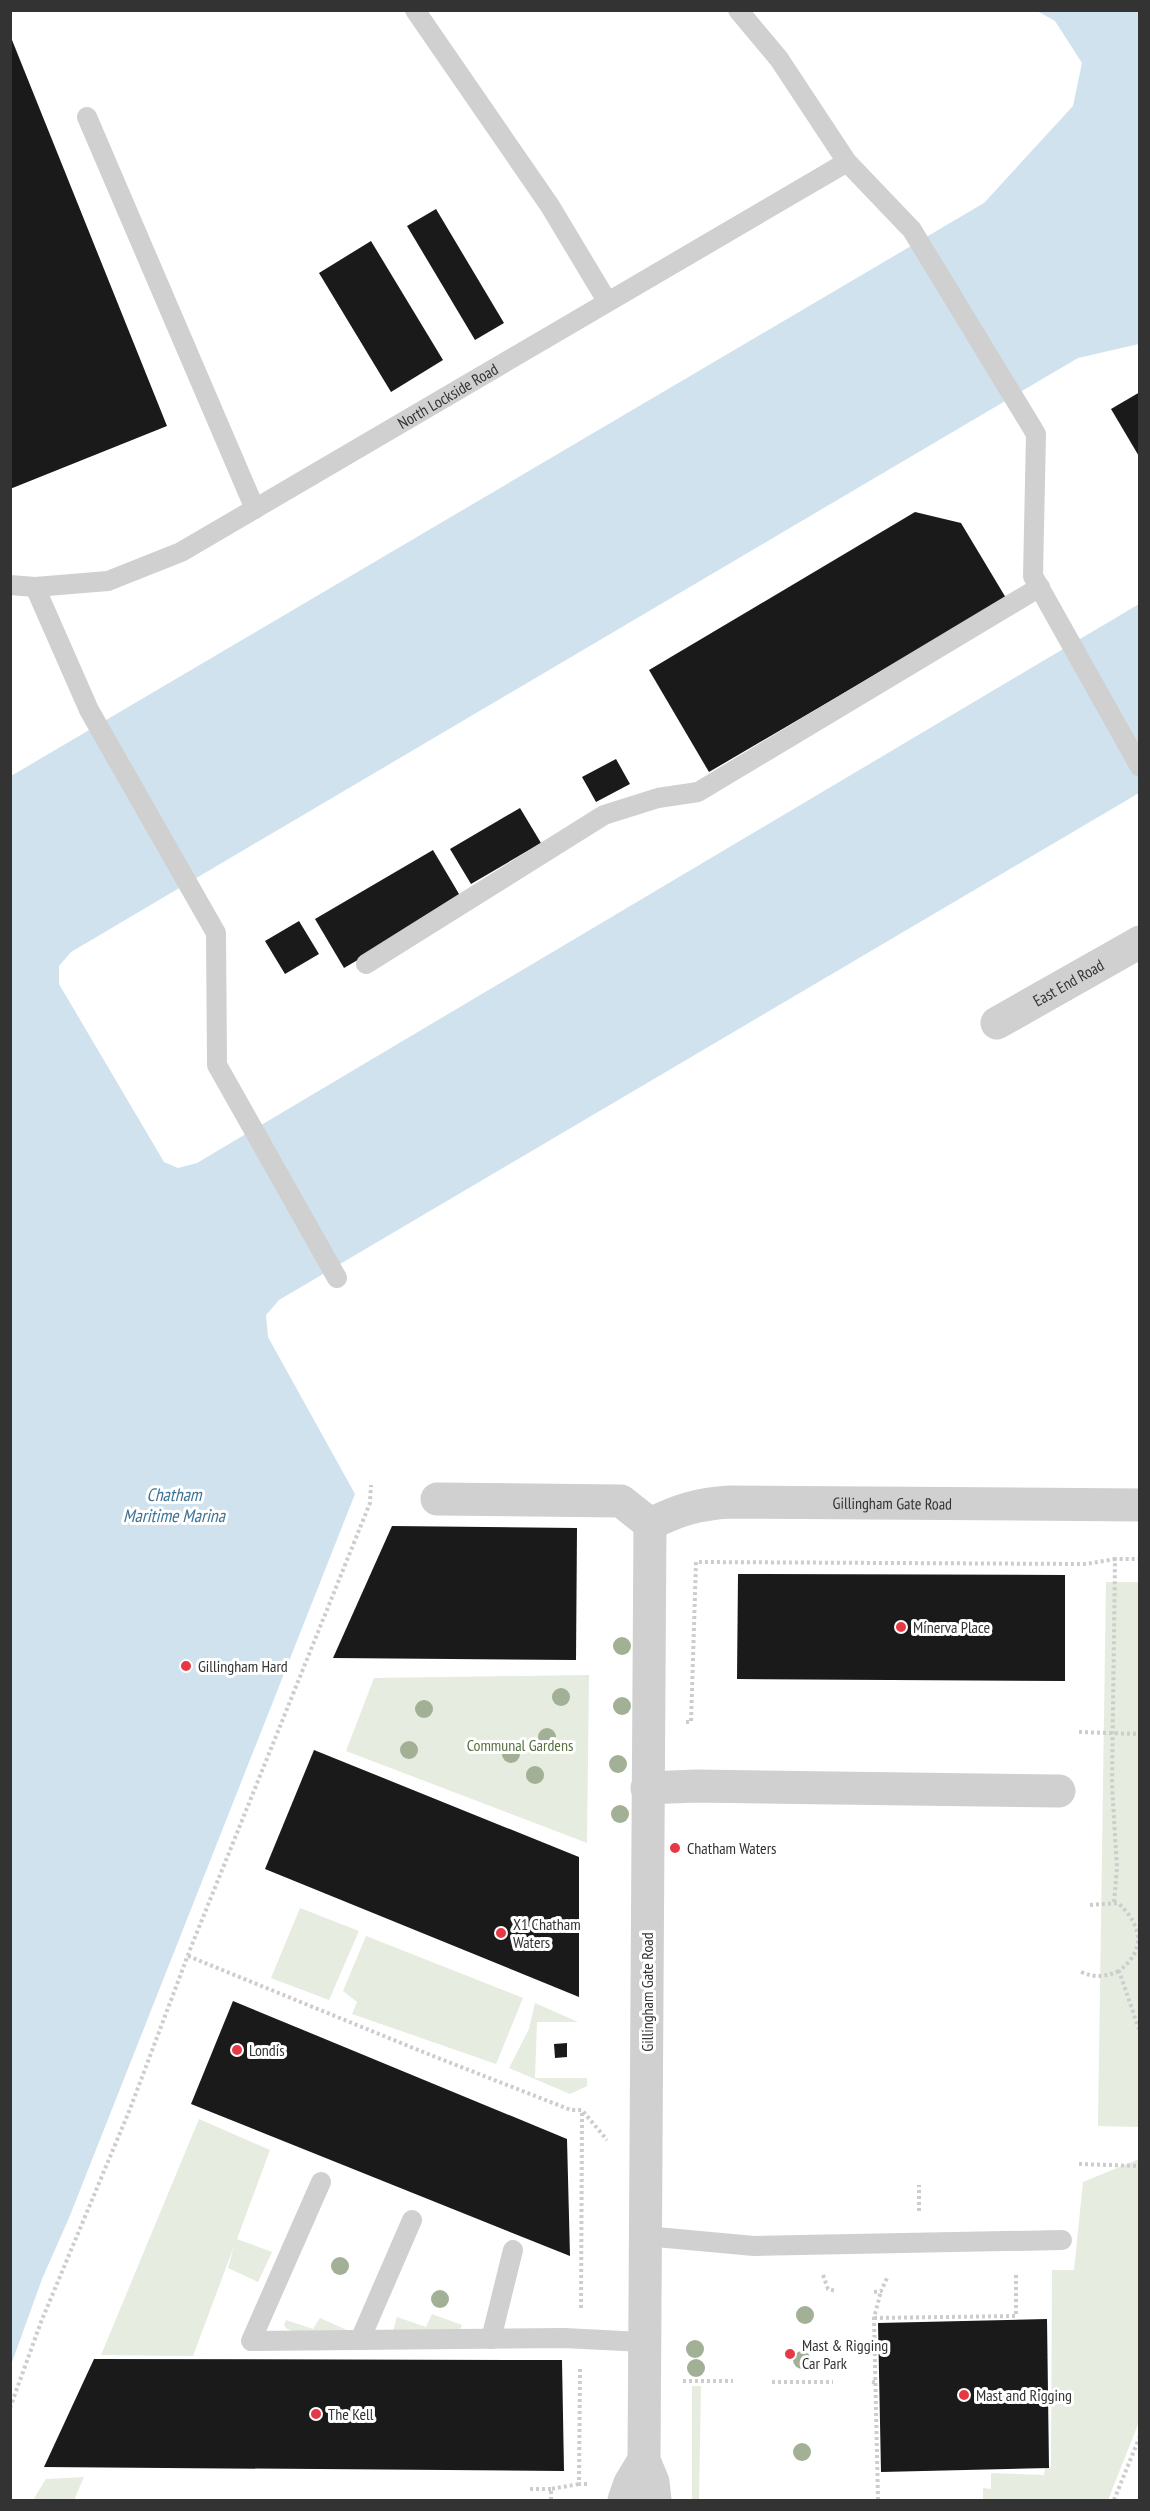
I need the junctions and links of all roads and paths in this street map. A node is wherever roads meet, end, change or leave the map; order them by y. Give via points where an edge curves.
1 (415, 10) edge
2 (738, 10) edge
3 (87, 117) dead end
4 (847, 162) junction
5 (607, 301) junction
6 (255, 508) junction
7 (10, 585) edge
8 (1040, 587) junction
9 (35, 588) junction
10 (1140, 767) edge
11 (1140, 942) edge
12 (366, 964) dead end
13 (997, 1023) dead end
14 (337, 1278) dead end
15 (371, 1485) dead end
16 (437, 1499) dead end
17 (1140, 1505) edge
18 (650, 1524) junction
19 (1115, 1559) junction
20 (1140, 1559) edge
21 (647, 1722) junction
22 (1079, 1732) dead end
23 (1113, 1734) junction
24 (1140, 1734) edge
25 (647, 1788) junction
26 (1059, 1791) dead end
27 (1114, 1902) junction
28 (1090, 1905) dead end
29 (188, 1956) junction
30 (1119, 1971) junction
31 (1081, 1972) dead end
32 (1140, 2032) edge
33 (614, 2141) dead end
34 (1079, 2164) dead end
35 (1140, 2166) edge
36 (321, 2182) dead end
37 (919, 2185) dead end
38 (919, 2218) dead end
39 (412, 2220) dead end
40 (645, 2235) junction
41 (1062, 2240) dead end
42 (513, 2250) dead end
43 (1016, 2264) dead end
44 (828, 2288) dead end
45 (836, 2291) dead end
46 (880, 2291) dead end
47 (874, 2319) junction
48 (491, 2338) junction
49 (360, 2340) junction
50 (643, 2342) junction
51 (679, 2381) dead end
52 (733, 2381) dead end
53 (772, 2382) dead end
54 (833, 2382) dead end
55 (10, 2408) edge
56 (1140, 2436) edge
57 (644, 2460) junction
58 (579, 2484) dead end
59 (530, 2488) dead end
60 (552, 2489) junction
61 (551, 2500) edge
62 (624, 2500) edge
63 (655, 2500) edge
64 (878, 2500) edge
65 (1114, 2500) edge

1 - 5 lane via 550,206
2 - 4 lane via 779,58
3 - 6 lane
4 - 5 lane, North Lockside Road
4 - 8 lane via 912,230 1036,434 1033,576
5 - 6 lane, North Lockside Road
6 - 9 lane, North Lockside Road via 181,552 108,581
7 - 9 lane, North Lockside Road
8 - 10 lane
8 - 12 lane via 698,792 658,798 604,815
9 - 14 lane via 89,710 216,933 217,1065
11 - 13 street, East End Road
15 - 29 path via 370,1503
16 - 18 street via 621,1501
17 - 18 street, Gillingham Gate Road via 730,1502 678,1510
18 - 21 street, Gillingham Gate Road
19 - 20 path
19 - 21 path via 1086,1564 696,1562 691,1722
19 - 23 path
21 - 25 street, Gillingham Gate Road
22 - 23 path
23 - 24 path
23 - 27 path via 1118,1868
25 - 26 street
25 - 40 street, Gillingham Gate Road
27 - 28 path
27 - 30 path via 1123,1907 1139,1938 1137,1952
29 - 33 path via 439,2059 571,2110 582,2110 606,2140
29 - 55 path
30 - 31 path via 1104,1977
30 - 32 path
34 - 35 path
36 - 49 lane via 251,2341
37 - 38 path
39 - 49 lane
40 - 41 lane via 754,2246
40 - 50 street, Gillingham Gate Road
42 - 48 lane
43 - 47 path via 1016,2316
44 - 45 path
46 - 47 path
47 - 64 path
48 - 49 lane
48 - 50 lane
50 - 57 street, Gillingham Gate Road
51 - 52 path
53 - 54 path
56 - 65 path
57 - 62 street
57 - 63 street, Gillingham Gate Road
58 - 60 path
59 - 60 path
60 - 61 path

